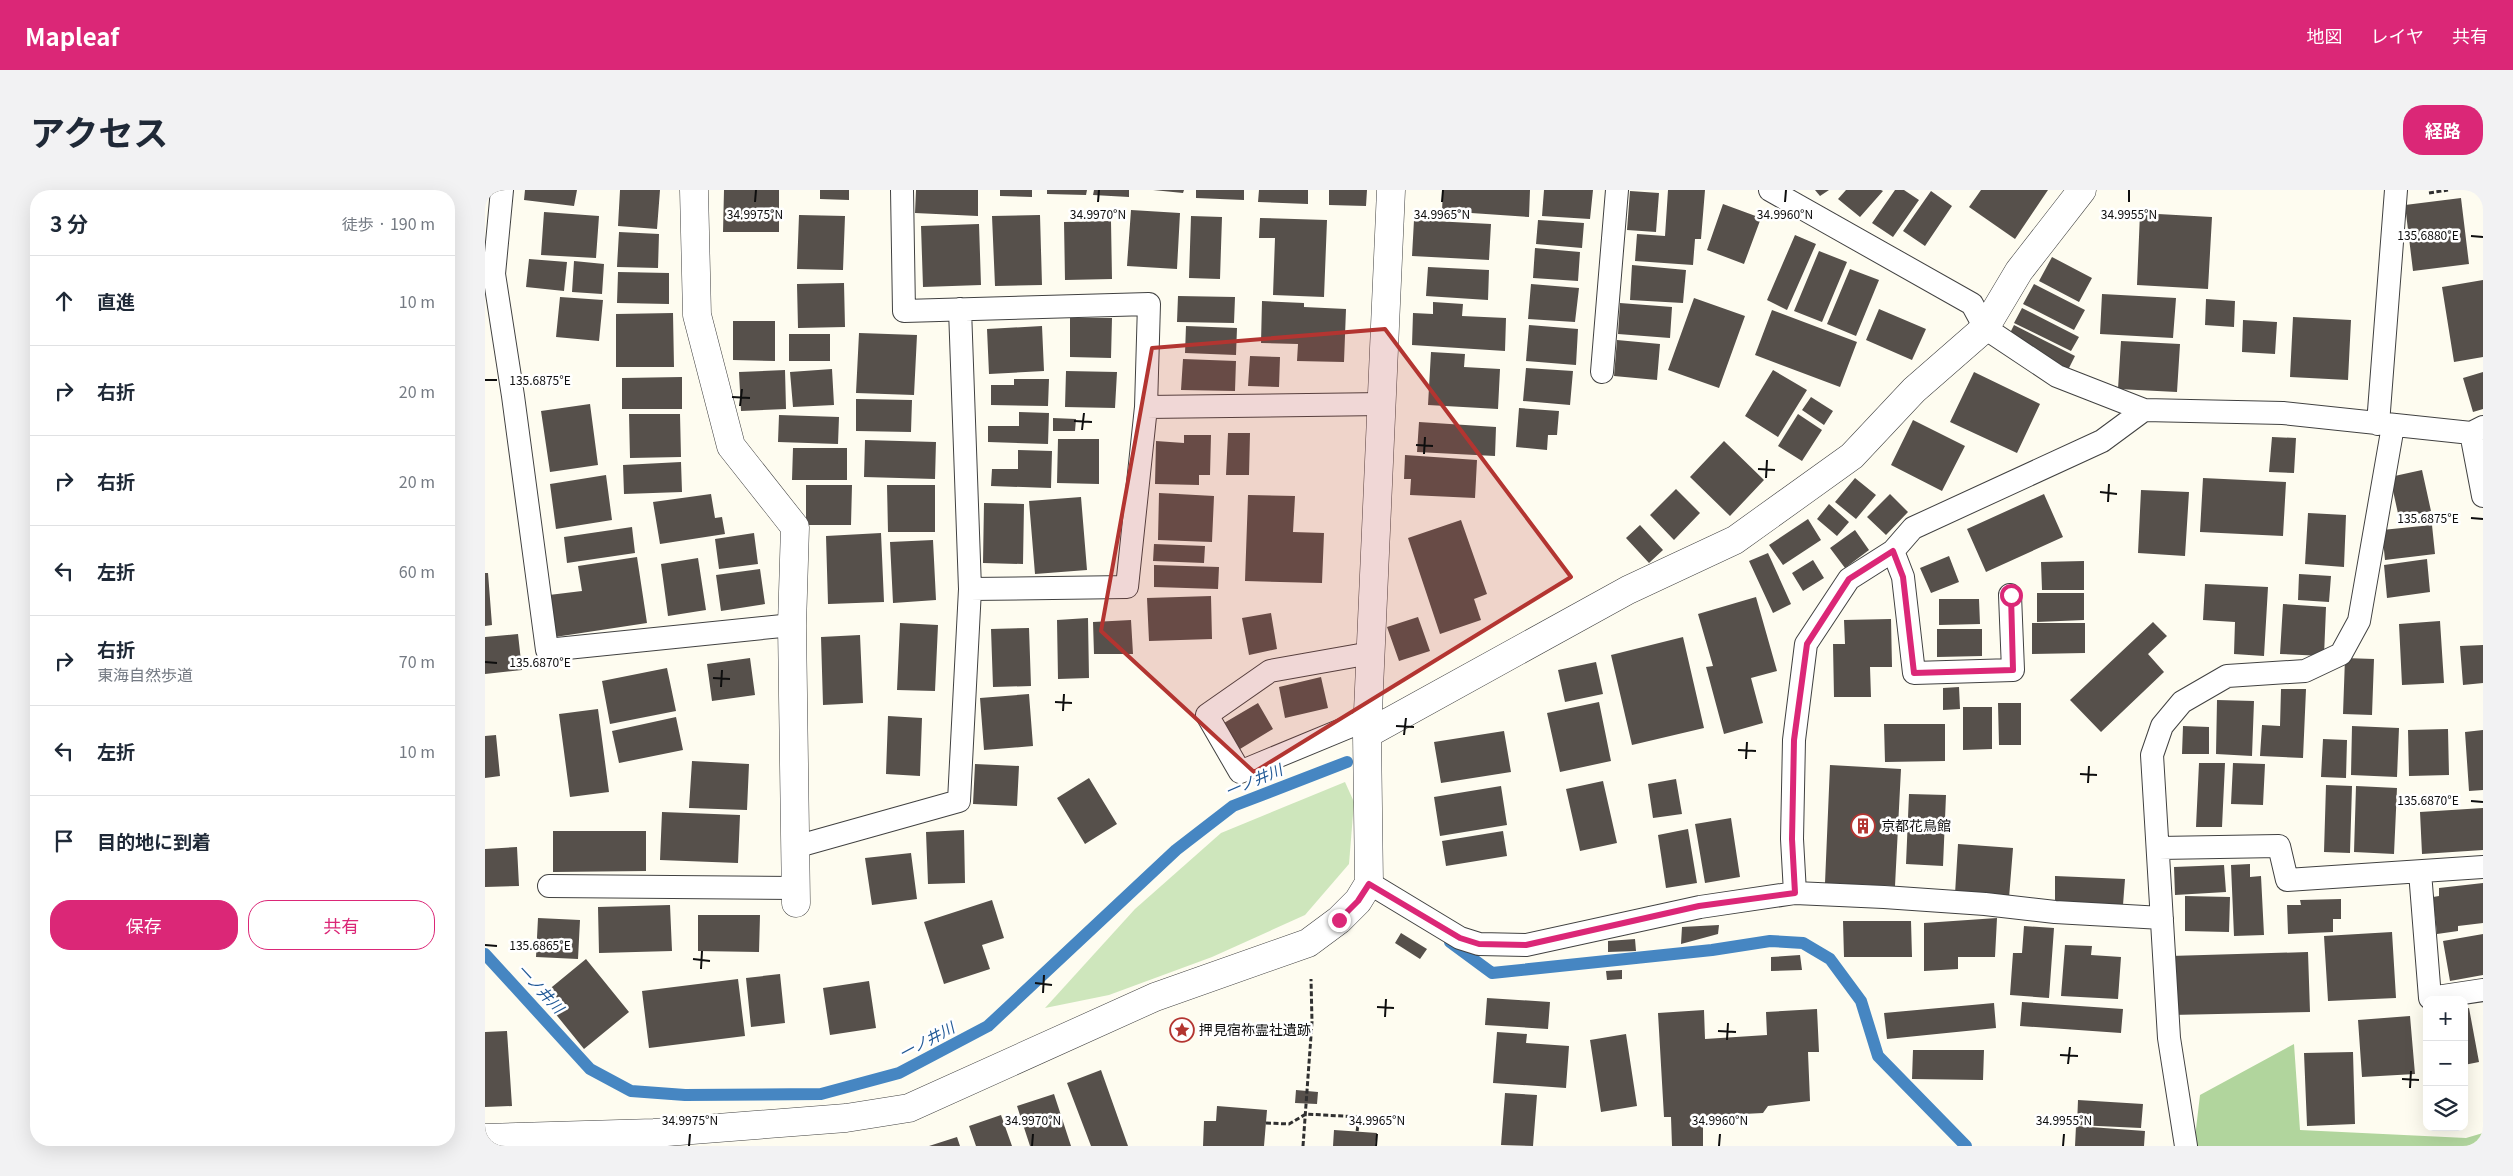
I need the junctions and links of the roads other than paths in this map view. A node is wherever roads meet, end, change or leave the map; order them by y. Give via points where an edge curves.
1 (502, 190) edge
2 (694, 190) edge
3 (902, 190) edge
4 (1391, 190) edge
5 (1617, 190) edge
6 (1770, 190) edge
7 (2082, 190) edge
8 (2396, 190) edge
9 (960, 309) junction
10 (1985, 328) junction
11 (1602, 372) dead end
12 (1383, 404) junction
13 (1146, 406) junction
14 (2144, 410) junction
15 (2386, 425) junction
16 (2477, 430) edge
17 (2483, 496) edge
18 (1893, 551) junction
19 (970, 589) junction
20 (2011, 595) dead end
21 (792, 625) junction
22 (1371, 653) junction
23 (1368, 726) junction
24 (795, 847) junction
25 (2159, 848) junction
26 (2483, 867) edge
27 (2421, 872) junction
28 (1369, 884) junction
29 (549, 886) dead end
30 (1795, 893) junction
31 (796, 896) joint
32 (2162, 918) junction
33 (2483, 990) edge
34 (485, 1138) edge
35 (2186, 1146) edge

1 - 21 lane via 494,274 547,650
2 - 21 street via 697,315 731,446 795,527
3 - 9 lane via 905,311
4 - 12 street
5 - 11 lane
6 - 10 lane via 1972,304
7 - 10 street via 2019,272
8 - 15 lane
9 - 13 lane via 1149,304
9 - 19 lane
10 - 14 lane via 2057,376
10 - 23 street via 1914,390 1852,456 1735,540 1628,590
12 - 13 lane
12 - 22 street
13 - 19 lane via 1127,587
14 - 15 lane via 2283,413
14 - 18 lane via 2102,441 1913,528
15 - 16 lane
15 - 25 lane via 2359,621 2350,638 2341,654 2305,671 2227,676 2182,702 2162,726 2152,755
16 - 17 lane
18 - 20 lane via 1903,577 1914,673 2013,670
18 - 30 lane via 1849,579 1807,644 1794,740 1792,839
19 - 24 lane via 959,801
21 - 24 street
22 - 23 street
22 - 23 lane via 1270,671 1207,716 1240,772
23 - 28 street
24 - 31 street
25 - 27 lane via 2279,846 2287,880
25 - 32 lane
26 - 27 lane
27 - 33 lane via 2429,998
28 - 30 lane via 1460,938 1479,944 1526,945 1699,906
28 - 34 street via 1339,920 1308,943 1155,997 909,1108 846,1118 654,1133
29 - 31 lane
30 - 32 lane
32 - 35 lane via 2169,1038

